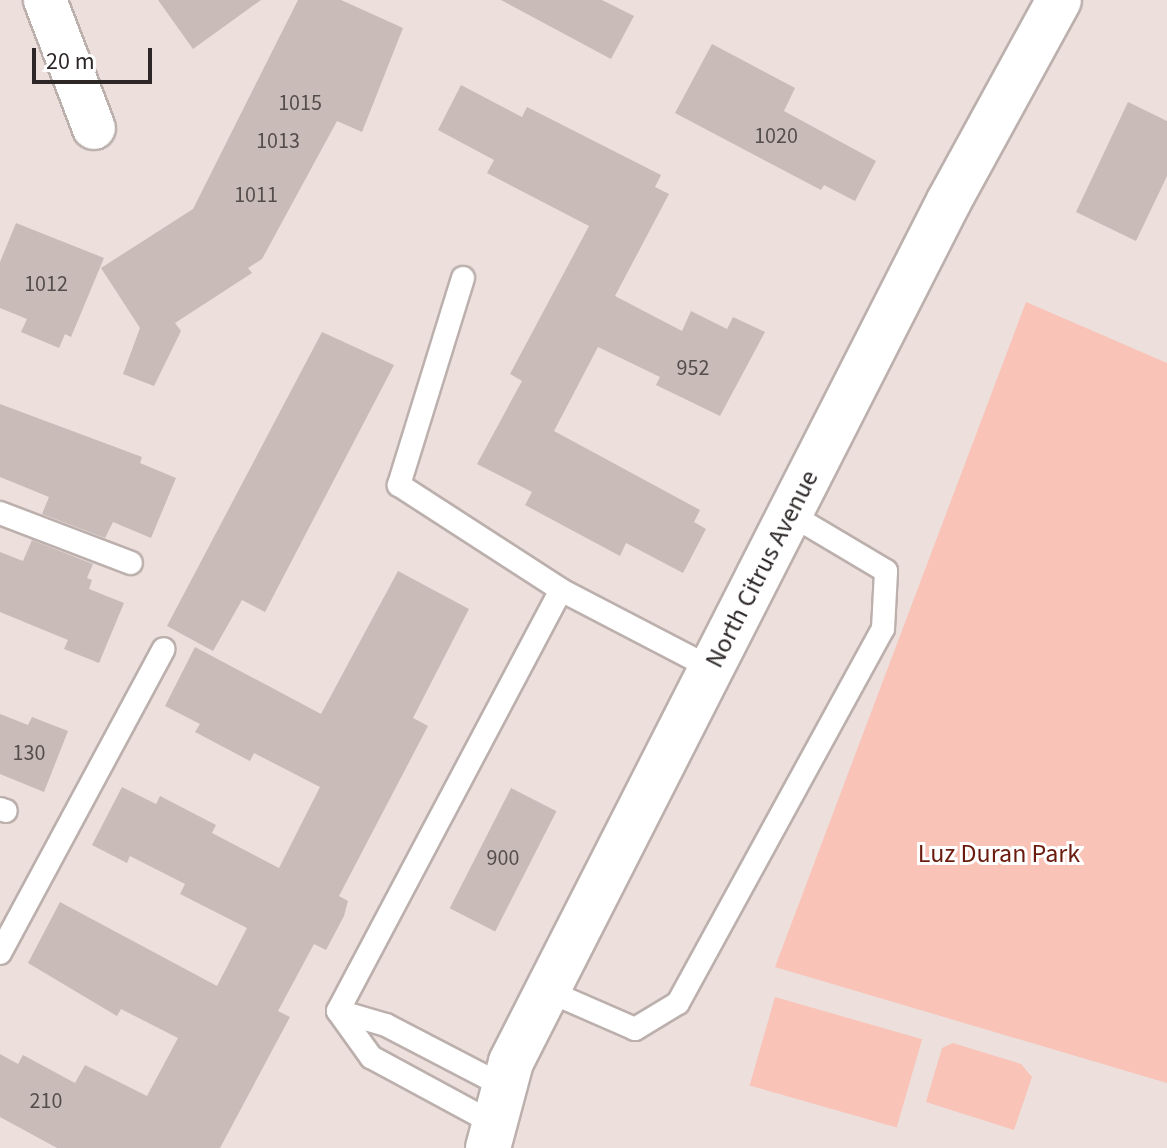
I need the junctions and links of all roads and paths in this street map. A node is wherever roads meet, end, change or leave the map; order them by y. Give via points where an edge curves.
1 (45, 0) edge
2 (1059, 0) edge
3 (94, 128) dead end
4 (463, 278) dead end
5 (0, 513) edge
6 (790, 514) junction
7 (131, 563) dead end
8 (561, 590) junction
9 (164, 649) dead end
10 (711, 668) junction
11 (0, 953) edge
12 (548, 991) junction
13 (338, 1011) junction
14 (497, 1120) edge

1 - 3 street
2 - 6 street, North Citrus Avenue
4 - 8 lane via 399,485
5 - 7 lane
6 - 10 street, North Citrus Avenue
6 - 12 lane via 886,571 883,629 678,1003 635,1029
8 - 10 lane
8 - 13 lane
9 - 11 lane
10 - 12 street, North Citrus Avenue
12 - 14 street, North Citrus Avenue via 511,1062
13 - 14 lane via 386,1025
13 - 14 lane via 371,1057

